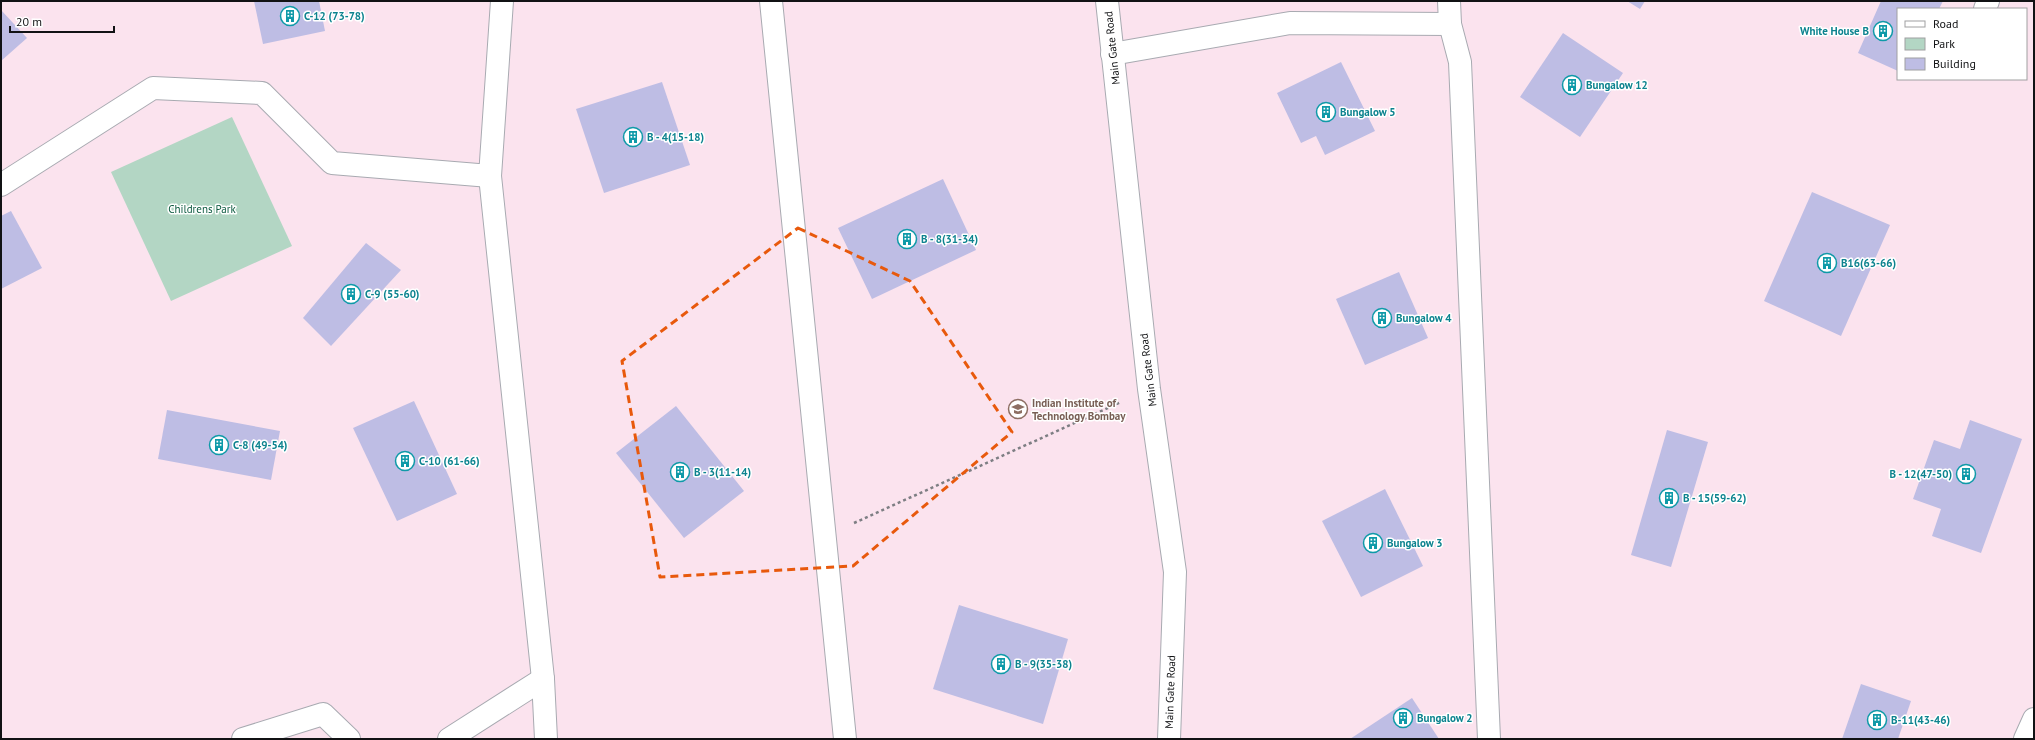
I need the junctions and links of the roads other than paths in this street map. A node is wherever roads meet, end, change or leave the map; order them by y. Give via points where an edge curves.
1 (502, 1) edge
2 (771, 1) edge
3 (1107, 1) edge
4 (1449, 1) edge
5 (1450, 24) junction
6 (1112, 54) junction
7 (490, 176) junction
8 (1, 185) edge
9 (543, 679) junction
10 (2034, 719) edge
11 (242, 739) edge
12 (349, 739) edge
13 (449, 739) edge
14 (546, 739) edge
15 (845, 739) edge
16 (1169, 739) edge
17 (1489, 739) edge
18 (2025, 739) edge

1 - 7 lane
2 - 15 lane
3 - 6 lane, Main Gate Road
4 - 5 lane
5 - 6 lane via 1290,23
5 - 17 lane via 1460,62
6 - 16 lane, Main Gate Road via 1149,389 1175,572
7 - 8 lane via 332,163 262,93 154,88
7 - 9 lane
9 - 13 lane
9 - 14 lane
10 - 18 lane
11 - 12 lane via 323,714

